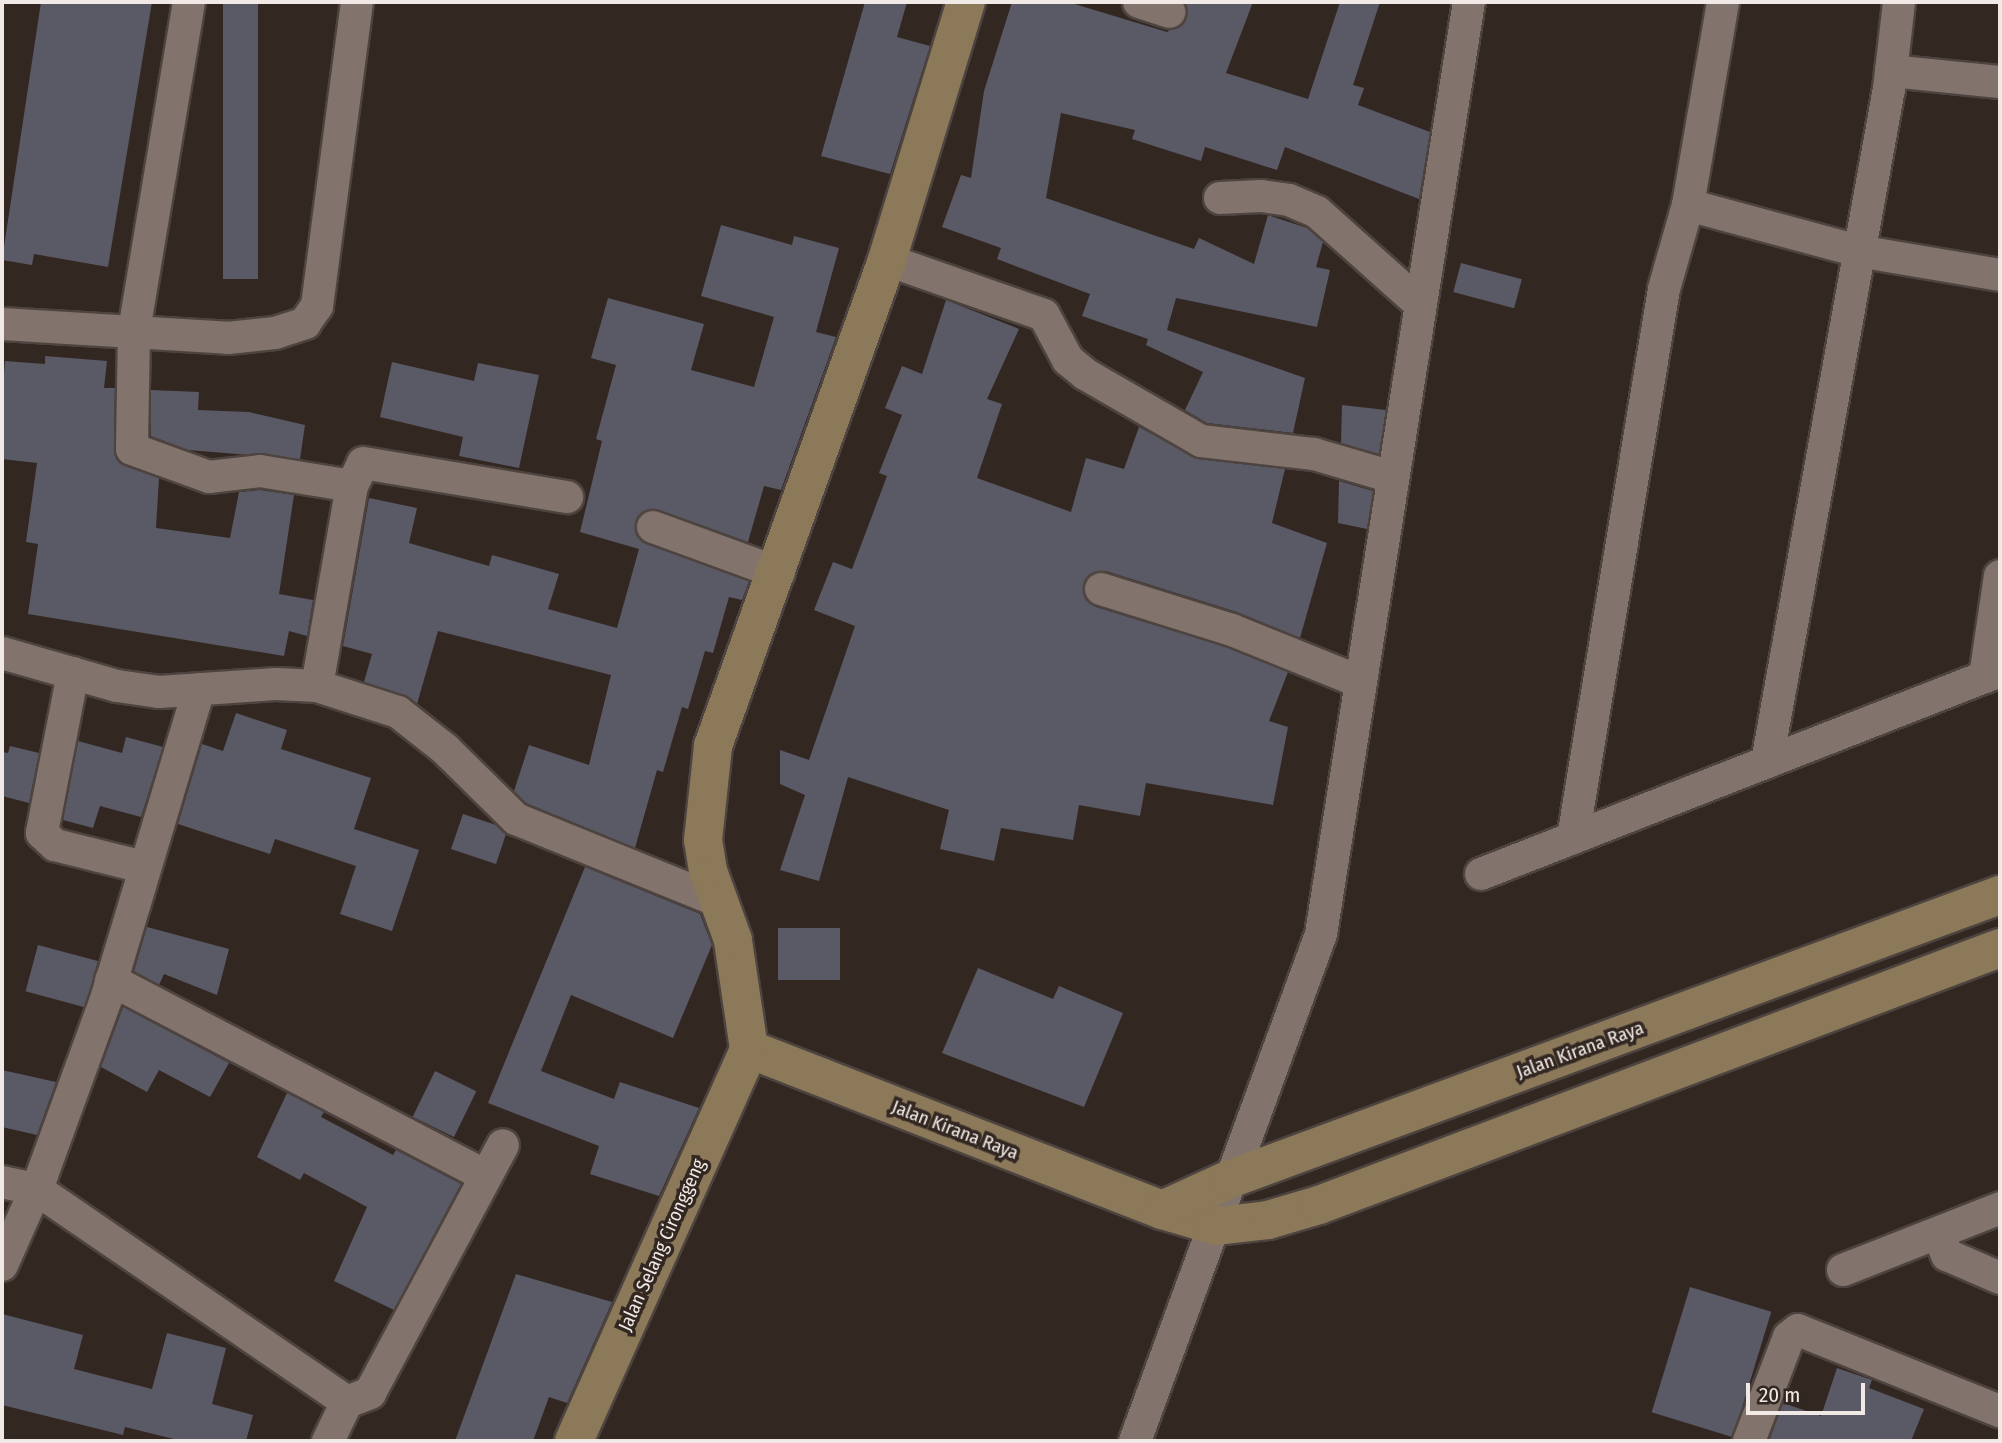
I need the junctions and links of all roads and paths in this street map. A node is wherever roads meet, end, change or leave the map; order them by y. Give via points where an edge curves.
1 (189, 2) edge
2 (357, 2) edge
3 (965, 2) edge
4 (1139, 2) edge
5 (1469, 2) edge
6 (1723, 2) edge
7 (1899, 2) edge
8 (1169, 12) dead end
9 (1891, 71) junction
10 (2000, 82) edge
11 (1220, 198) dead end
12 (1688, 205) junction
13 (1858, 251) junction
14 (887, 260) junction
15 (2000, 275) edge
16 (1420, 304) junction
17 (2, 324) edge
18 (134, 331) junction
19 (1392, 477) junction
20 (352, 486) junction
21 (567, 497) dead end
22 (653, 527) dead end
23 (779, 573) junction
24 (2000, 576) edge
25 (1101, 589) dead end
26 (2, 653) edge
27 (73, 673) junction
28 (1993, 674) edge
29 (1361, 682) junction
30 (317, 686) junction
31 (199, 689) junction
32 (1767, 762) junction
33 (1573, 838) junction
34 (144, 867) junction
35 (1481, 874) dead end
36 (2000, 895) edge
37 (718, 901) junction
38 (2000, 948) edge
39 (111, 980) junction
40 (749, 1049) junction
41 (503, 1145) dead end
42 (486, 1176) junction
43 (1230, 1179) junction
44 (2, 1182) edge
45 (36, 1189) junction
46 (2000, 1208) edge
47 (1161, 1210) junction
48 (1217, 1226) junction
49 (1938, 1233) junction
50 (2, 1265) edge
51 (1843, 1270) dead end
52 (2000, 1278) edge
53 (347, 1402) junction
54 (2000, 1410) edge
55 (339, 1438) edge
56 (574, 1441) edge
57 (1135, 1441) edge
58 (1749, 1441) edge

1 - 18 street
2 - 18 street via 315,313 292,329 228,338
3 - 14 street
4 - 8 street
5 - 16 street
6 - 12 street
7 - 9 street
9 - 10 street
9 - 13 street
11 - 16 street via 1289,200 1317,212
12 - 13 street
12 - 33 street via 1664,289
13 - 15 street
13 - 32 street
14 - 19 street via 1044,316 1068,359 1085,374 1201,441 1314,454
14 - 23 street
16 - 19 street
17 - 18 street
18 - 20 street via 132,449 209,477 260,471
19 - 29 street
20 - 21 street via 358,469 370,461
20 - 30 street
22 - 23 street
23 - 37 street via 713,746 704,840
24 - 28 street
25 - 29 street via 1232,630
26 - 27 street
27 - 31 street via 159,692
27 - 34 street via 42,833 55,845
28 - 32 street
29 - 43 street via 1321,934
30 - 31 street
30 - 37 street via 398,712 445,749 516,819
31 - 34 street
32 - 33 street
33 - 35 street
34 - 39 street
36 - 43 street, Jalan Kirana Raya
37 - 40 street via 733,940
38 - 48 street, Jalan Kirana Raya via 1319,1205 1268,1220
39 - 42 street
39 - 45 street
40 - 47 street, Jalan Kirana Raya
40 - 56 street, Jalan Selang Cironggeng
41 - 42 street
42 - 53 street via 370,1393
43 - 47 street, Jalan Kirana Raya
43 - 48 street
44 - 45 street
45 - 50 street
45 - 53 street
46 - 49 street
47 - 48 street, Jalan Kirana Raya
48 - 57 street
49 - 51 street
49 - 52 street via 1947,1255
53 - 55 street
54 - 58 street via 1798,1330 1789,1337

